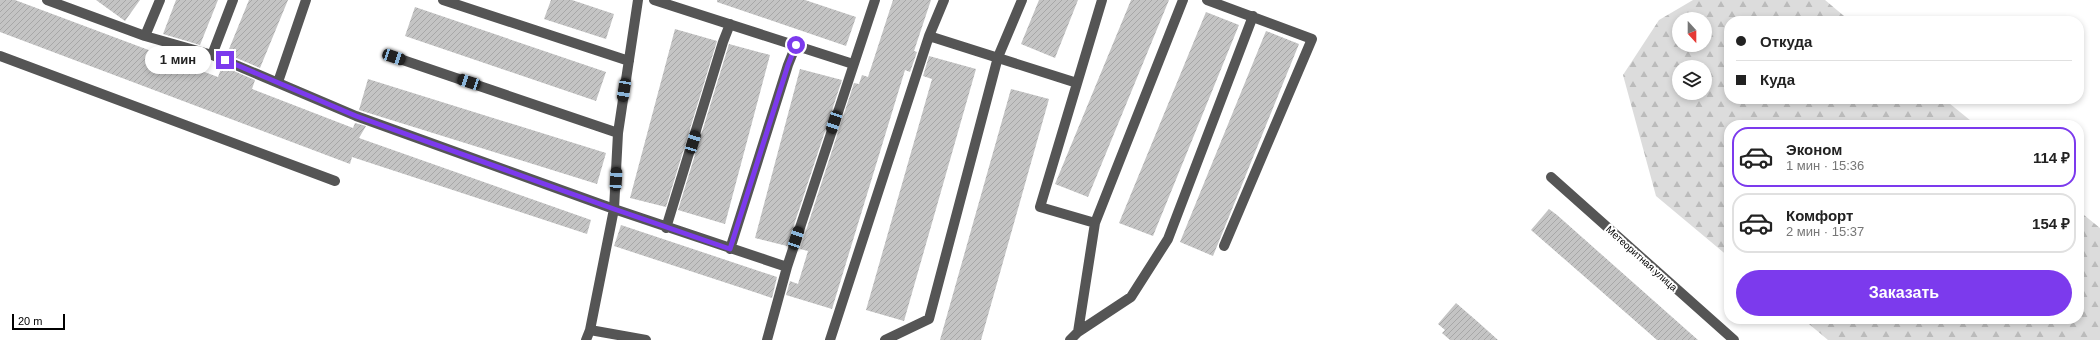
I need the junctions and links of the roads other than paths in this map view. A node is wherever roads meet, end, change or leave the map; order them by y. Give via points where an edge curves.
1 (47, 0) edge
2 (160, 0) edge
3 (233, 0) edge
4 (306, 0) edge
5 (443, 0) edge
6 (638, 0) edge
7 (654, 0) edge
8 (944, 0) edge
9 (1022, 0) edge
10 (1102, 0) edge
11 (1183, 0) edge
12 (1207, 0) edge
13 (873, 1) edge
14 (1253, 16) junction
15 (730, 24) junction
16 (145, 36) junction
17 (929, 36) junction
18 (796, 45) junction
19 (212, 55) junction
20 (0, 56) edge
21 (394, 57) dead end
22 (998, 57) junction
23 (629, 61) junction
24 (853, 64) junction
25 (278, 82) junction
26 (1077, 83) junction
27 (618, 133) junction
28 (1550, 177) dead end
29 (335, 181) dead end
30 (614, 209) junction
31 (1095, 223) junction
32 (666, 228) junction
33 (1224, 246) dead end
34 (730, 249) junction
35 (787, 267) junction
36 (590, 330) junction
37 (1078, 332) junction
38 (586, 340) edge
39 (646, 340) edge
40 (767, 340) edge
41 (830, 340) edge
42 (885, 340) edge
43 (1070, 340) edge
44 (1734, 340) edge

1 - 16 street
2 - 16 street
3 - 19 street
4 - 25 street
5 - 23 street
6 - 23 street
7 - 15 street
8 - 17 street
9 - 22 street
10 - 26 street
11 - 31 street
12 - 14 street
13 - 24 street
14 - 33 street via 1312,39
14 - 37 street via 1168,239 1131,297
15 - 18 street
15 - 32 street
16 - 19 street
17 - 22 street
17 - 41 street
18 - 24 street
18 - 34 street
19 - 25 street
20 - 29 street
21 - 27 street
22 - 26 street
22 - 42 street via 929,319
23 - 27 street
24 - 35 street
25 - 30 street via 356,116
26 - 31 street via 1040,207
27 - 30 street
28 - 44 street, Метеоритная улица
30 - 32 street
30 - 36 street
31 - 37 street
32 - 34 street
34 - 35 street
35 - 40 street
36 - 38 street
36 - 39 street
37 - 43 street

